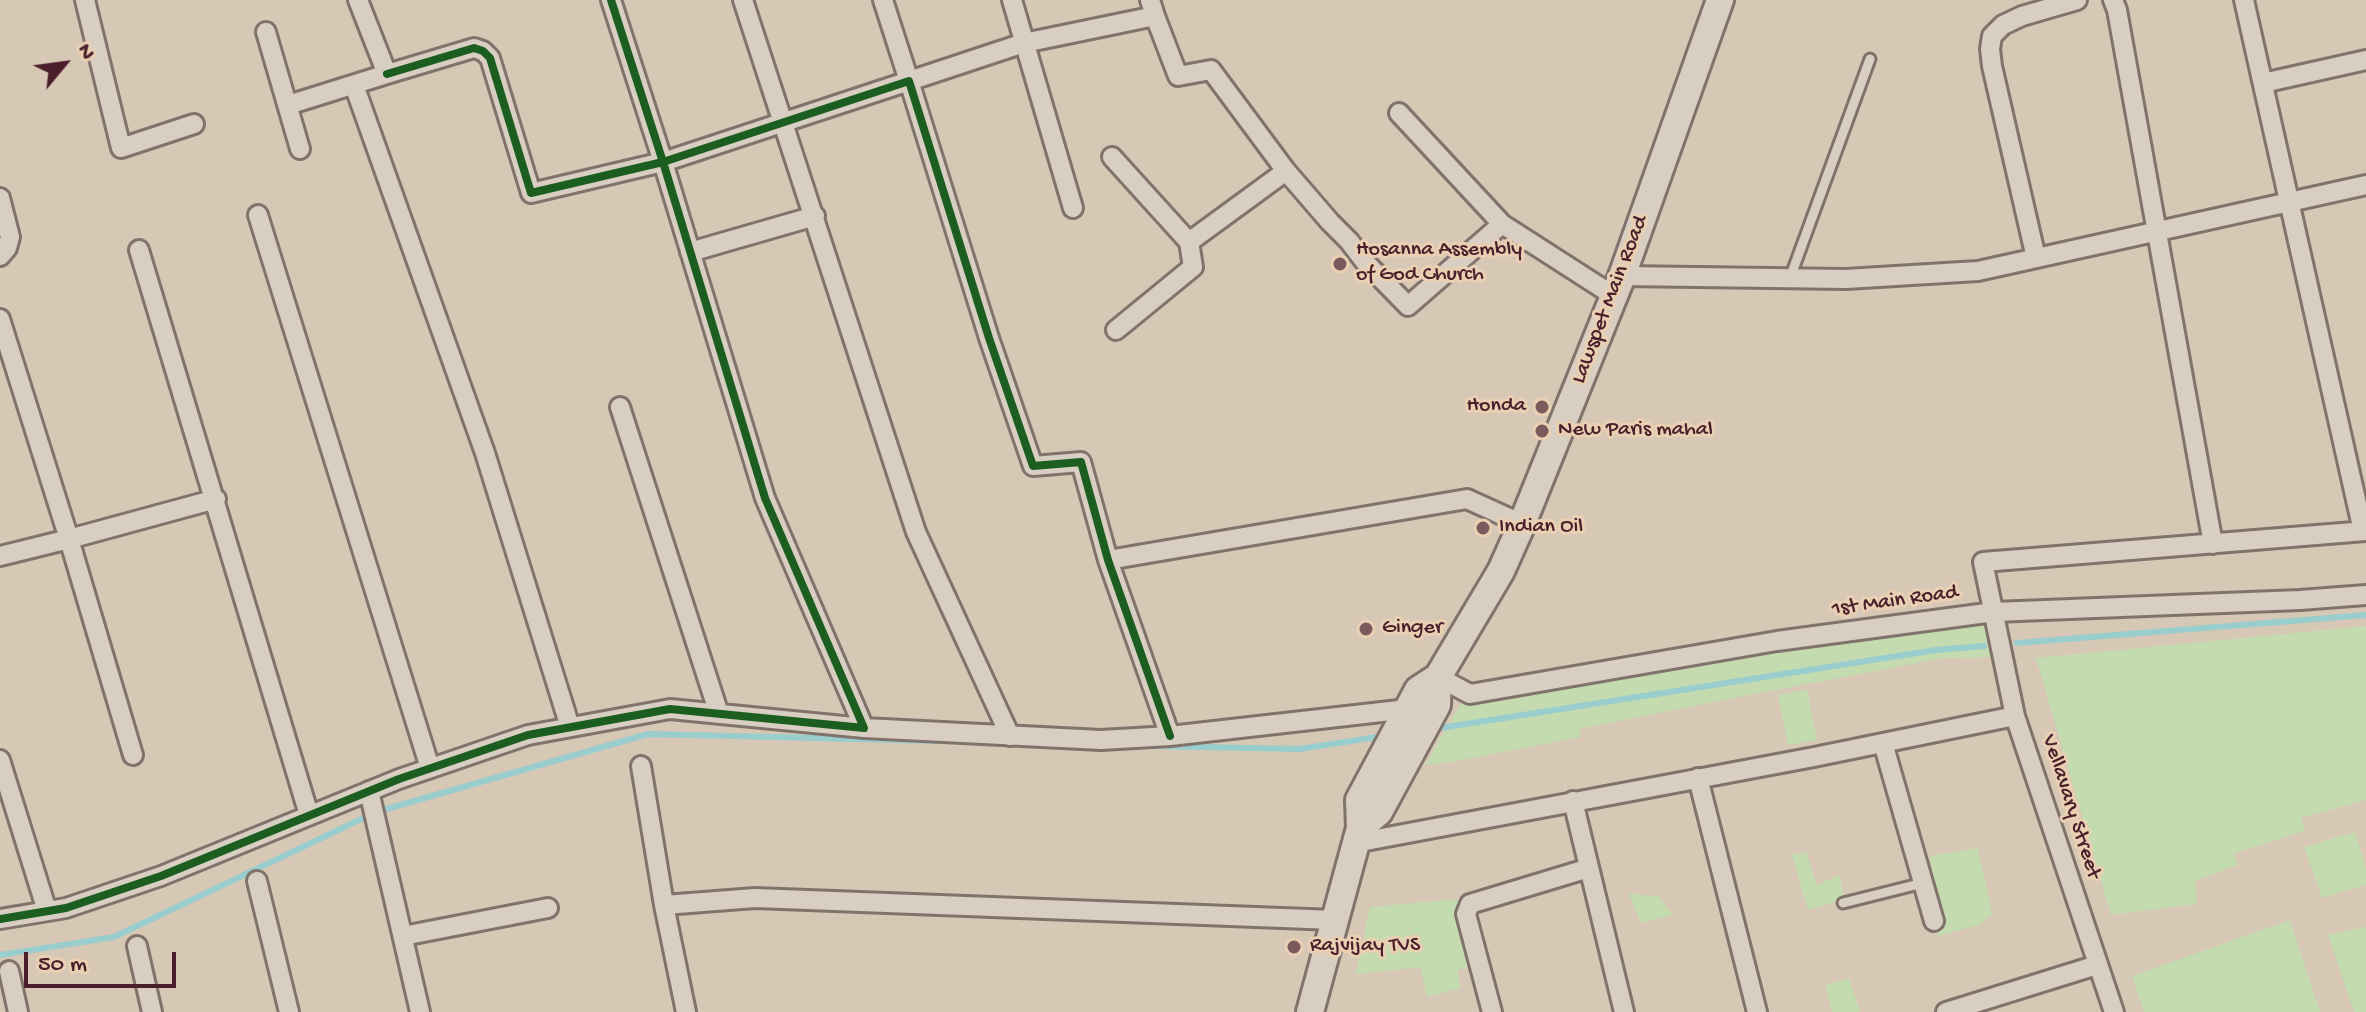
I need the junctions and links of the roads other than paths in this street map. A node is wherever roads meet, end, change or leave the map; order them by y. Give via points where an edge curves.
1 (85, 0) edge
2 (358, 0) edge
3 (611, 0) edge
4 (743, 0) edge
5 (883, 0) edge
6 (1012, 0) edge
7 (1720, 0) edge
8 (2077, 0) edge
9 (2113, 0) edge
10 (2244, 0) edge
11 (1152, 8) edge
12 (266, 32) dead end
13 (1024, 43) junction
14 (1870, 59) dead end
15 (2366, 60) edge
16 (387, 74) junction
17 (909, 81) junction
18 (2263, 83) junction
19 (354, 85) junction
20 (288, 105) junction
21 (1399, 113) dead end
22 (784, 123) junction
23 (194, 124) dead end
24 (300, 149) dead end
25 (1112, 157) dead end
26 (663, 162) junction
27 (1286, 171) junction
28 (2366, 185) edge
29 (0, 198) edge
30 (2289, 202) junction
31 (1073, 208) dead end
32 (258, 215) dead end
33 (815, 216) junction
34 (1502, 224) junction
35 (2157, 231) junction
36 (1189, 242) junction
37 (139, 250) dead end
38 (690, 252) junction
39 (0, 256) edge
40 (2036, 258) junction
41 (1789, 278) junction
42 (1618, 286) junction
43 (0, 319) edge
44 (1116, 330) dead end
45 (620, 407) dead end
46 (216, 499) junction
47 (1522, 524) junction
48 (2364, 531) edge
49 (69, 539) junction
50 (2213, 544) junction
51 (0, 556) edge
52 (1108, 560) junction
53 (2366, 595) edge
54 (1994, 612) junction
55 (1438, 677) junction
56 (1408, 709) junction
57 (719, 714) junction
58 (2015, 716) junction
59 (570, 727) junction
60 (864, 728) junction
61 (1010, 736) junction
62 (1170, 736) junction
63 (1883, 743) junction
64 (133, 755) dead end
65 (0, 760) edge
66 (641, 766) dead end
67 (430, 768) junction
68 (1698, 778) junction
69 (369, 791) junction
70 (1573, 801) junction
71 (309, 815) junction
72 (1358, 836) junction
73 (1589, 868) junction
74 (257, 881) dead end
75 (1923, 883) junction
76 (1843, 903) dead end
77 (664, 905) junction
78 (548, 908) dead end
79 (47, 911) junction
80 (0, 919) edge
81 (1335, 920) junction
82 (1934, 921) dead end
83 (403, 936) junction
84 (137, 946) dead end
85 (2097, 965) junction
86 (9, 971) dead end
87 (680, 1011) edge
88 (18, 1012) edge
89 (152, 1012) edge
90 (289, 1012) edge
91 (420, 1012) edge
92 (1310, 1012) edge
93 (1492, 1012) edge
94 (1624, 1012) edge
95 (1757, 1012) edge
96 (1946, 1012) edge
97 (2114, 1012) edge

1 - 23 street via 121,148
2 - 16 street
3 - 26 street
4 - 22 street
5 - 17 street
6 - 13 street
7 - 42 street, Lawspet Main Road
8 - 40 street via 2022,16 1992,36 1992,66
9 - 35 street
10 - 18 street
11 - 13 street
11 - 27 street via 1178,76 1211,70
12 - 20 street
13 - 17 street
13 - 31 street
14 - 41 lane
15 - 18 street
16 - 19 street
16 - 26 street via 474,48 483,51 490,58 531,193
17 - 22 street
17 - 52 street via 1033,466 1081,462
18 - 30 street
19 - 20 street
19 - 59 street via 485,453
20 - 24 street
21 - 34 street
22 - 26 street
22 - 33 street
25 - 36 street
26 - 38 street
27 - 34 street via 1408,306
27 - 36 street
28 - 30 street
29 - 39 street via 10,237
30 - 35 street
30 - 48 street
32 - 67 street
33 - 38 street
33 - 61 street via 916,532
34 - 42 street
35 - 40 street
35 - 50 street
36 - 44 street via 1193,267
37 - 46 street
38 - 60 street via 765,498
40 - 41 street via 1978,271
41 - 42 street
42 - 47 street, Lawspet Main Road
43 - 49 street
45 - 57 street
46 - 49 street
46 - 71 street
47 - 52 street via 1467,499
47 - 55 street, Lawspet Main Road via 1501,571
48 - 50 street
49 - 51 street
49 - 64 street
50 - 54 street, Vellavary Street via 1983,562
52 - 62 street
53 - 54 street, 1st Main Road
54 - 55 street, 1st Main Road via 1777,641 1470,694
54 - 58 street, Vellavary Street
55 - 56 street via 1418,690
55 - 72 street via 1437,705 1379,812
56 - 62 street
56 - 72 street via 1359,800
57 - 59 street via 670,709
57 - 60 street
58 - 63 street
58 - 85 street, Vellavary Street
59 - 67 street via 528,735
60 - 61 street
61 - 62 street
63 - 68 street
63 - 75 street
65 - 79 street
66 - 77 street
67 - 69 street
68 - 70 street
68 - 95 street
69 - 71 street
69 - 83 street
70 - 72 street
70 - 73 street
71 - 79 street via 161,876
72 - 81 street
73 - 93 street via 1470,904 1466,914
73 - 94 street
74 - 90 street
75 - 76 lane
75 - 82 street
77 - 81 street via 755,898
77 - 87 street
78 - 83 street
79 - 80 street
81 - 92 street
83 - 91 street
84 - 89 street
85 - 96 street
85 - 97 street, Vellavary Street
86 - 88 street

